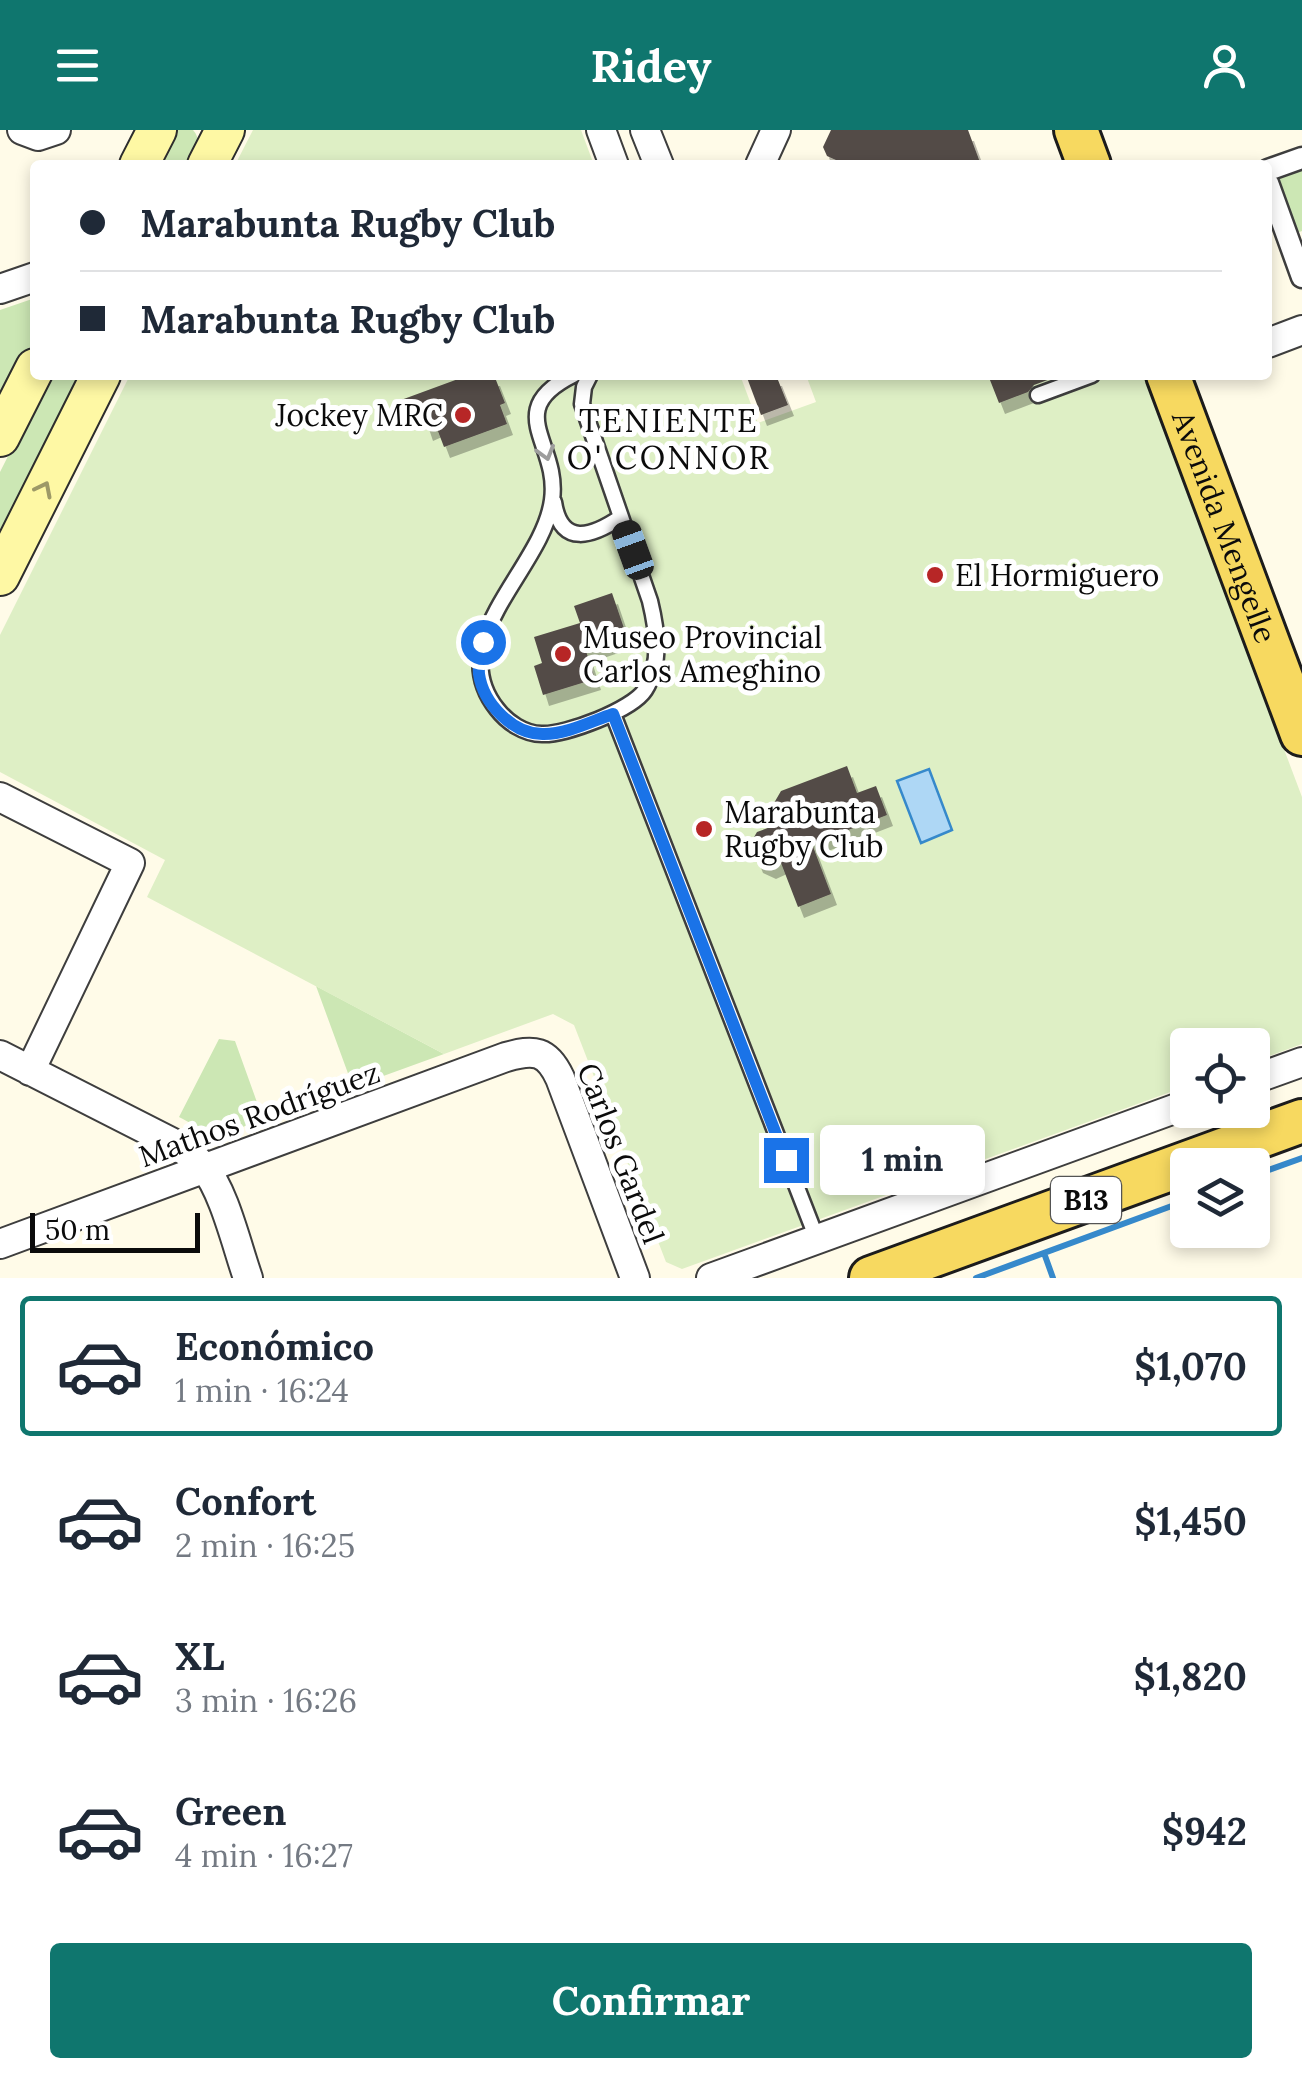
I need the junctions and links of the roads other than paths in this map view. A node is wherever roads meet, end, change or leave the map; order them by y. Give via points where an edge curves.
1 (22, 130) edge
2 (56, 130) edge
3 (157, 130) edge
4 (225, 130) edge
5 (601, 130) edge
6 (646, 130) edge
7 (776, 130) edge
8 (1076, 130) edge
9 (1106, 130) edge
10 (1302, 158) edge
11 (142, 160) edge
12 (210, 160) edge
13 (612, 160) edge
14 (656, 160) edge
15 (762, 160) edge
16 (1087, 160) edge
17 (1116, 160) edge
18 (1272, 169) edge
19 (1272, 194) edge
20 (1302, 277) edge
21 (30, 279) edge
22 (0, 289) edge
23 (1302, 330) edge
24 (1272, 341) edge
25 (30, 378) edge
26 (99, 380) edge
27 (565, 380) edge
28 (588, 380) edge
29 (1078, 380) edge
30 (1180, 380) edge
31 (1181, 380) edge
32 (1038, 395) dead end
33 (0, 438) edge
34 (553, 491) junction
35 (621, 517) junction
36 (0, 576) edge
37 (1302, 660) edge
38 (613, 714) junction
39 (1302, 734) edge
40 (0, 797) edge
41 (542, 1054) joint
42 (0, 1055) edge
43 (1302, 1062) edge
44 (30, 1070) junction
45 (1270, 1074) edge
46 (1170, 1111) edge
47 (1302, 1122) edge
48 (205, 1168) junction
49 (817, 1239) junction
50 (0, 1244) edge
51 (248, 1278) edge
52 (635, 1278) edge
53 (711, 1278) edge
54 (871, 1278) edge

1 - 2 street via 38,136
3 - 11 main road
4 - 12 main road
5 - 13 street
6 - 14 street
7 - 15 street
8 - 16 main road
9 - 17 main road
10 - 18 street
19 - 20 street
21 - 22 street
23 - 24 street
25 - 33 main road
36 -> 26 main road
27 -> 34 lane via 548,390 537,408
28 - 35 lane via 584,414
29 - 32 lane
30 - 39 main road, Avenida Mengelle
31 - 37 main road, Avenida Mengelle
34 - 35 lane via 558,517 574,534 596,533
34 - 38 lane via 542,530 483,642 479,673 501,714 528,732 556,732
35 - 38 lane via 650,601 657,650 646,689
38 - 49 lane
40 - 44 street via 130,864
41 - 48 street, Mathos Rodríguez via 506,1057
41 - 52 street, Carlos Gardel via 560,1078
42 - 44 street
43 - 45 street
44 - 48 street via 171,1142
46 - 49 street
47 - 54 main road, B13
48 - 50 street, Mathos Rodríguez
48 - 51 street
49 - 53 street

